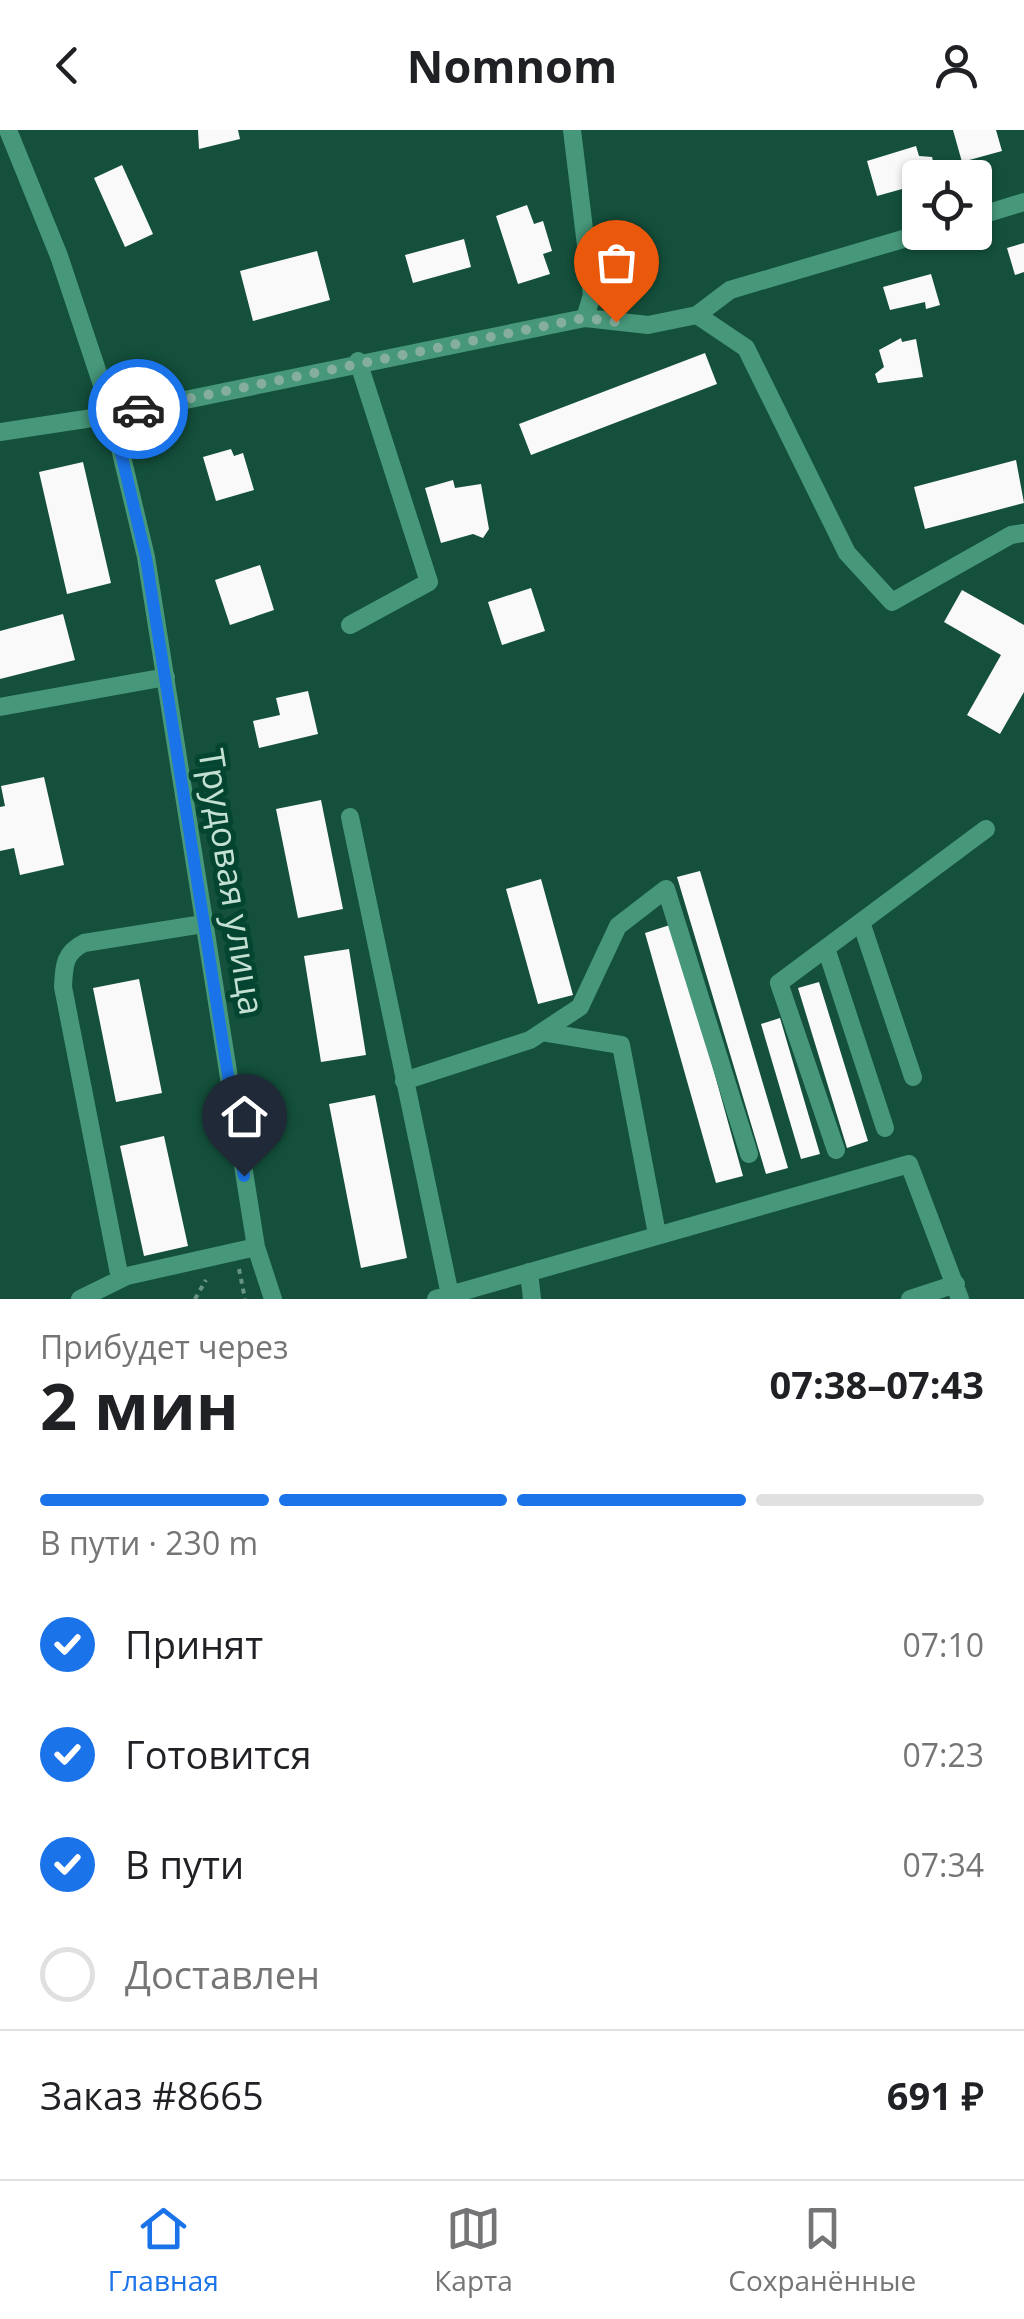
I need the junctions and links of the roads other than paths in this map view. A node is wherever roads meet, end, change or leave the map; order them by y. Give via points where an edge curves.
1 (8, 130) edge
2 (572, 130) edge
3 (1024, 202) edge
4 (992, 212) edge
5 (902, 239) edge
6 (697, 315) junction
7 (584, 318) junction
8 (358, 361) junction
9 (112, 415) junction
10 (0, 432) edge
11 (1024, 533) edge
12 (350, 625) dead end
13 (166, 677) junction
14 (0, 707) edge
15 (350, 817) dead end
16 (986, 829) dead end
17 (862, 922) junction
18 (204, 924) junction
19 (826, 948) junction
20 (542, 1032) junction
21 (913, 1077) dead end
22 (404, 1081) junction
23 (885, 1128) dead end
24 (836, 1150) dead end
25 (749, 1154) dead end
26 (657, 1234) junction
27 (256, 1247) junction
28 (529, 1272) junction
29 (120, 1280) junction
30 (958, 1292) edge
31 (443, 1297) edge
32 (80, 1299) edge
33 (273, 1299) edge
34 (532, 1299) edge
35 (910, 1299) edge

1 - 9 street, Трудовая улица
2 - 7 street via 592,294
3 - 4 street
5 - 6 street via 730,290
6 - 7 street via 648,325
6 - 11 street via 746,348 847,552 892,602
7 - 8 street
8 - 9 street
8 - 12 street via 428,582
9 - 10 street
9 - 13 street, Трудовая улица
13 - 14 street
13 - 18 street, Трудовая улица
15 - 22 street
16 - 17 street
17 - 19 street
17 - 21 street
18 - 27 street, Трудовая улица
18 - 29 street via 84,944 71,950 64,965
19 - 23 street
19 - 24 street via 779,983
20 - 22 street
20 - 25 street via 580,1007 618,926 666,889
20 - 26 street via 621,1045
22 - 31 street
26 - 28 street
26 - 30 street via 909,1164
27 - 29 street
27 - 33 street, Трудовая улица
28 - 31 street
28 - 34 street
29 - 32 street
30 - 35 street

